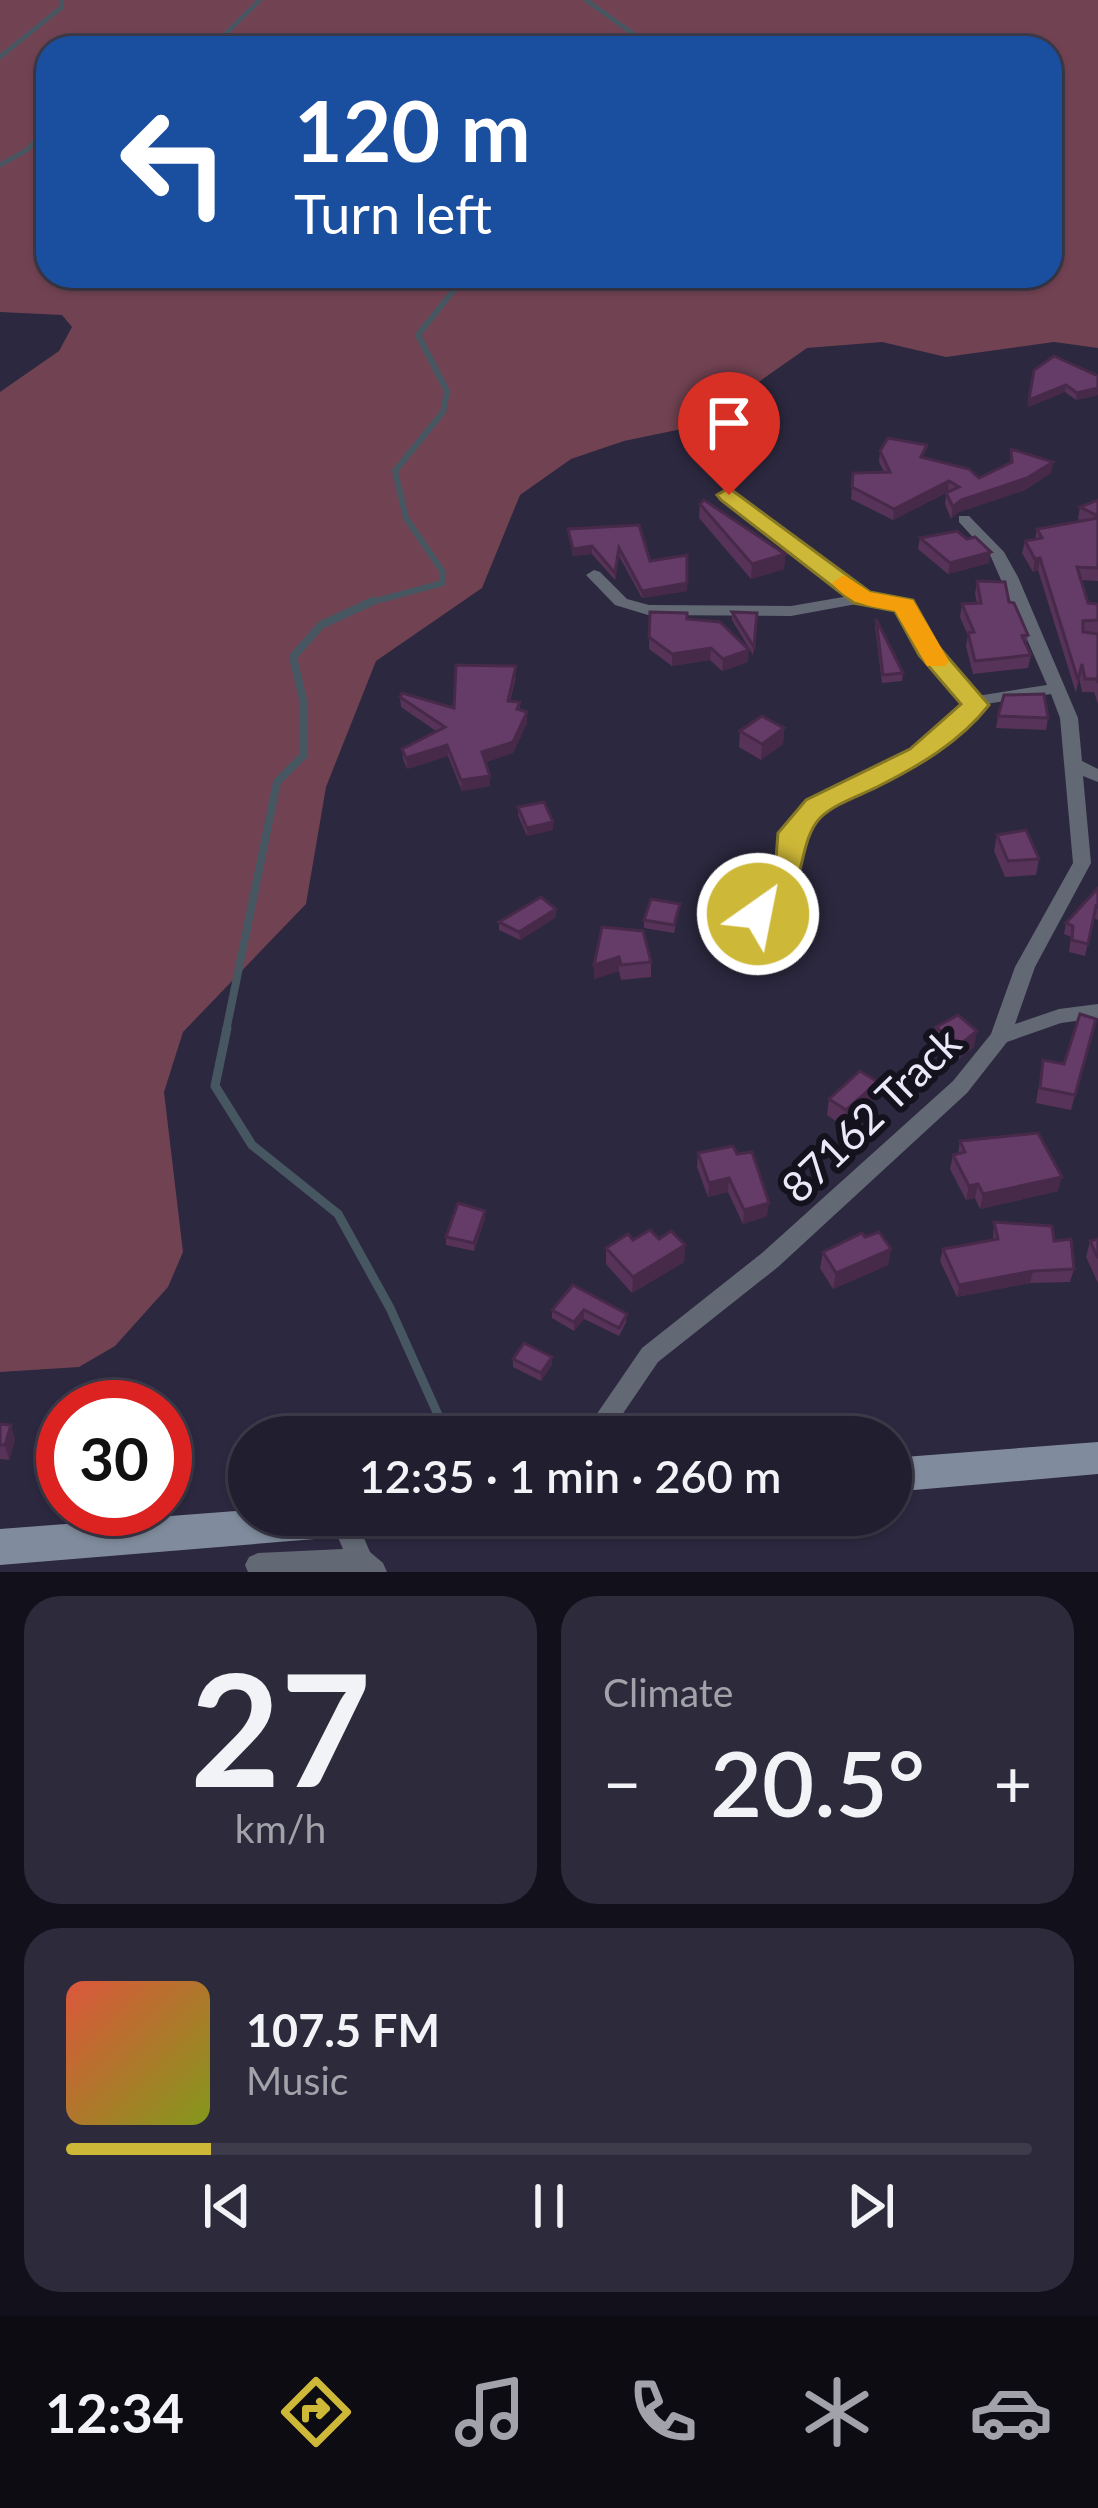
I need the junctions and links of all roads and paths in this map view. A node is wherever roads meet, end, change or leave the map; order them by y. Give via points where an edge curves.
1 (729, 495) dead end
2 (964, 518) dead end
3 (594, 575) dead end
4 (862, 598) junction
5 (1058, 688) junction
6 (976, 705) junction
7 (1074, 764) junction
8 (1098, 776) edge
9 (717, 938) dead end
10 (1098, 1011) edge
11 (1000, 1037) junction
12 (607, 1416) edge
13 (1098, 1458) edge
14 (912, 1472) edge
15 (228, 1528) edge
16 (248, 1536) edge
17 (352, 1536) edge
18 (0, 1547) edge
19 (367, 1566) edge
20 (257, 1568) edge

1 - 4 street
2 - 5 street, 87162 Track via 998,555
3 - 4 street via 621,602 648,610 791,611
4 - 6 street via 904,605 937,662
5 - 6 street via 998,694
5 - 7 street, 87162 Track
6 - 9 street via 920,754 816,806 792,833 789,871 769,905
7 - 8 street
7 - 11 street, 87162 Track via 1082,862 1025,967
10 - 11 street
11 - 12 street, 87162 Track via 960,1087 770,1260 650,1354
13 - 14 main road
15 - 18 main road
16 - 20 street
17 - 19 street
19 - 20 street

